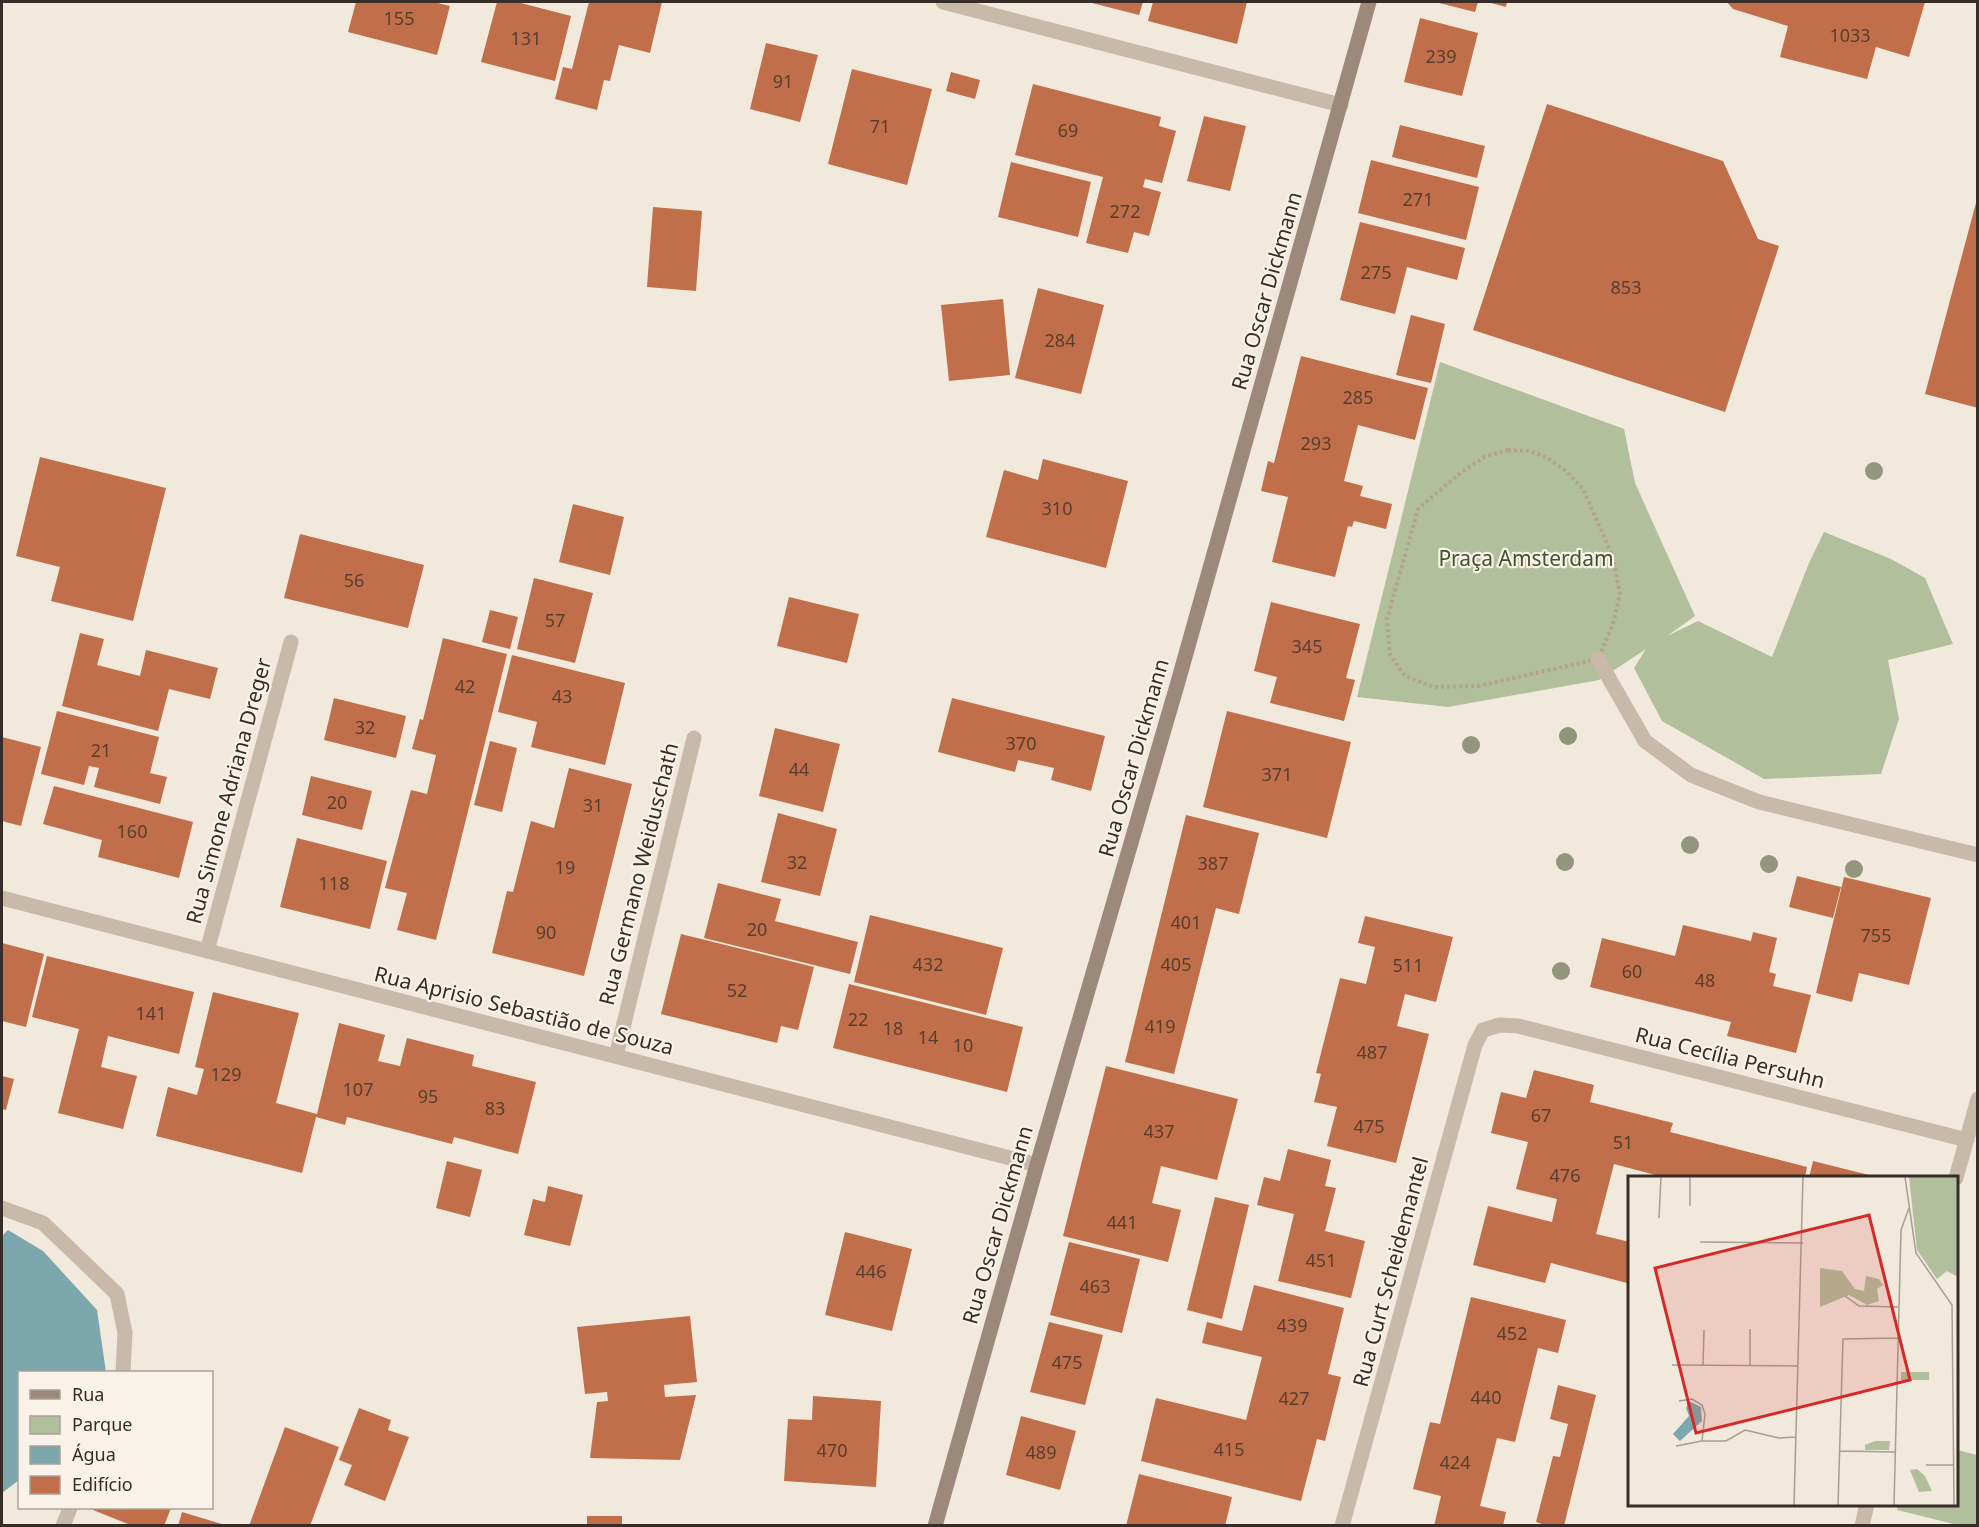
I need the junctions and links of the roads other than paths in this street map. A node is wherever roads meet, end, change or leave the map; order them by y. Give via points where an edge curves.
1 (943, 2) edge
2 (1369, 2) edge
3 (1341, 105) junction
4 (291, 642) dead end
5 (1598, 659) road end
6 (694, 738) dead end
7 (1977, 855) edge
8 (2, 898) edge
9 (207, 951) junction
10 (1483, 1030) joint
11 (616, 1056) junction
12 (1977, 1099) edge
13 (1967, 1140) junction
14 (1037, 1165) junction
15 (1957, 1176) edge
16 (2, 1208) edge
17 (123, 1371) edge
18 (1867, 1506) edge
19 (70, 1509) edge
20 (63, 1526) edge
21 (935, 1526) edge
22 (1342, 1526) edge
23 (1862, 1526) edge

1 - 3 street
2 - 3 street, Rua Oscar Dickmann
3 - 14 street, Rua Oscar Dickmann
4 - 9 street, Rua Simone Adriana Dreger
5 - 7 street via 1645,741 1691,775 1759,802
6 - 11 street, Rua Germano Weiduschath
8 - 9 street, Rua Aprisio Sebastião de Souza
9 - 11 street, Rua Aprisio Sebastião de Souza
10 - 13 street, Rua Cecília Persuhn via 1500,1025 1518,1026
10 - 22 street, Rua Curt Scheidemantel via 1475,1045
11 - 14 street, Rua Aprisio Sebastião de Souza
12 - 13 street
13 - 15 street
14 - 21 street, Rua Oscar Dickmann
16 - 17 street via 43,1223 117,1294 125,1333
18 - 23 street
19 - 20 street

